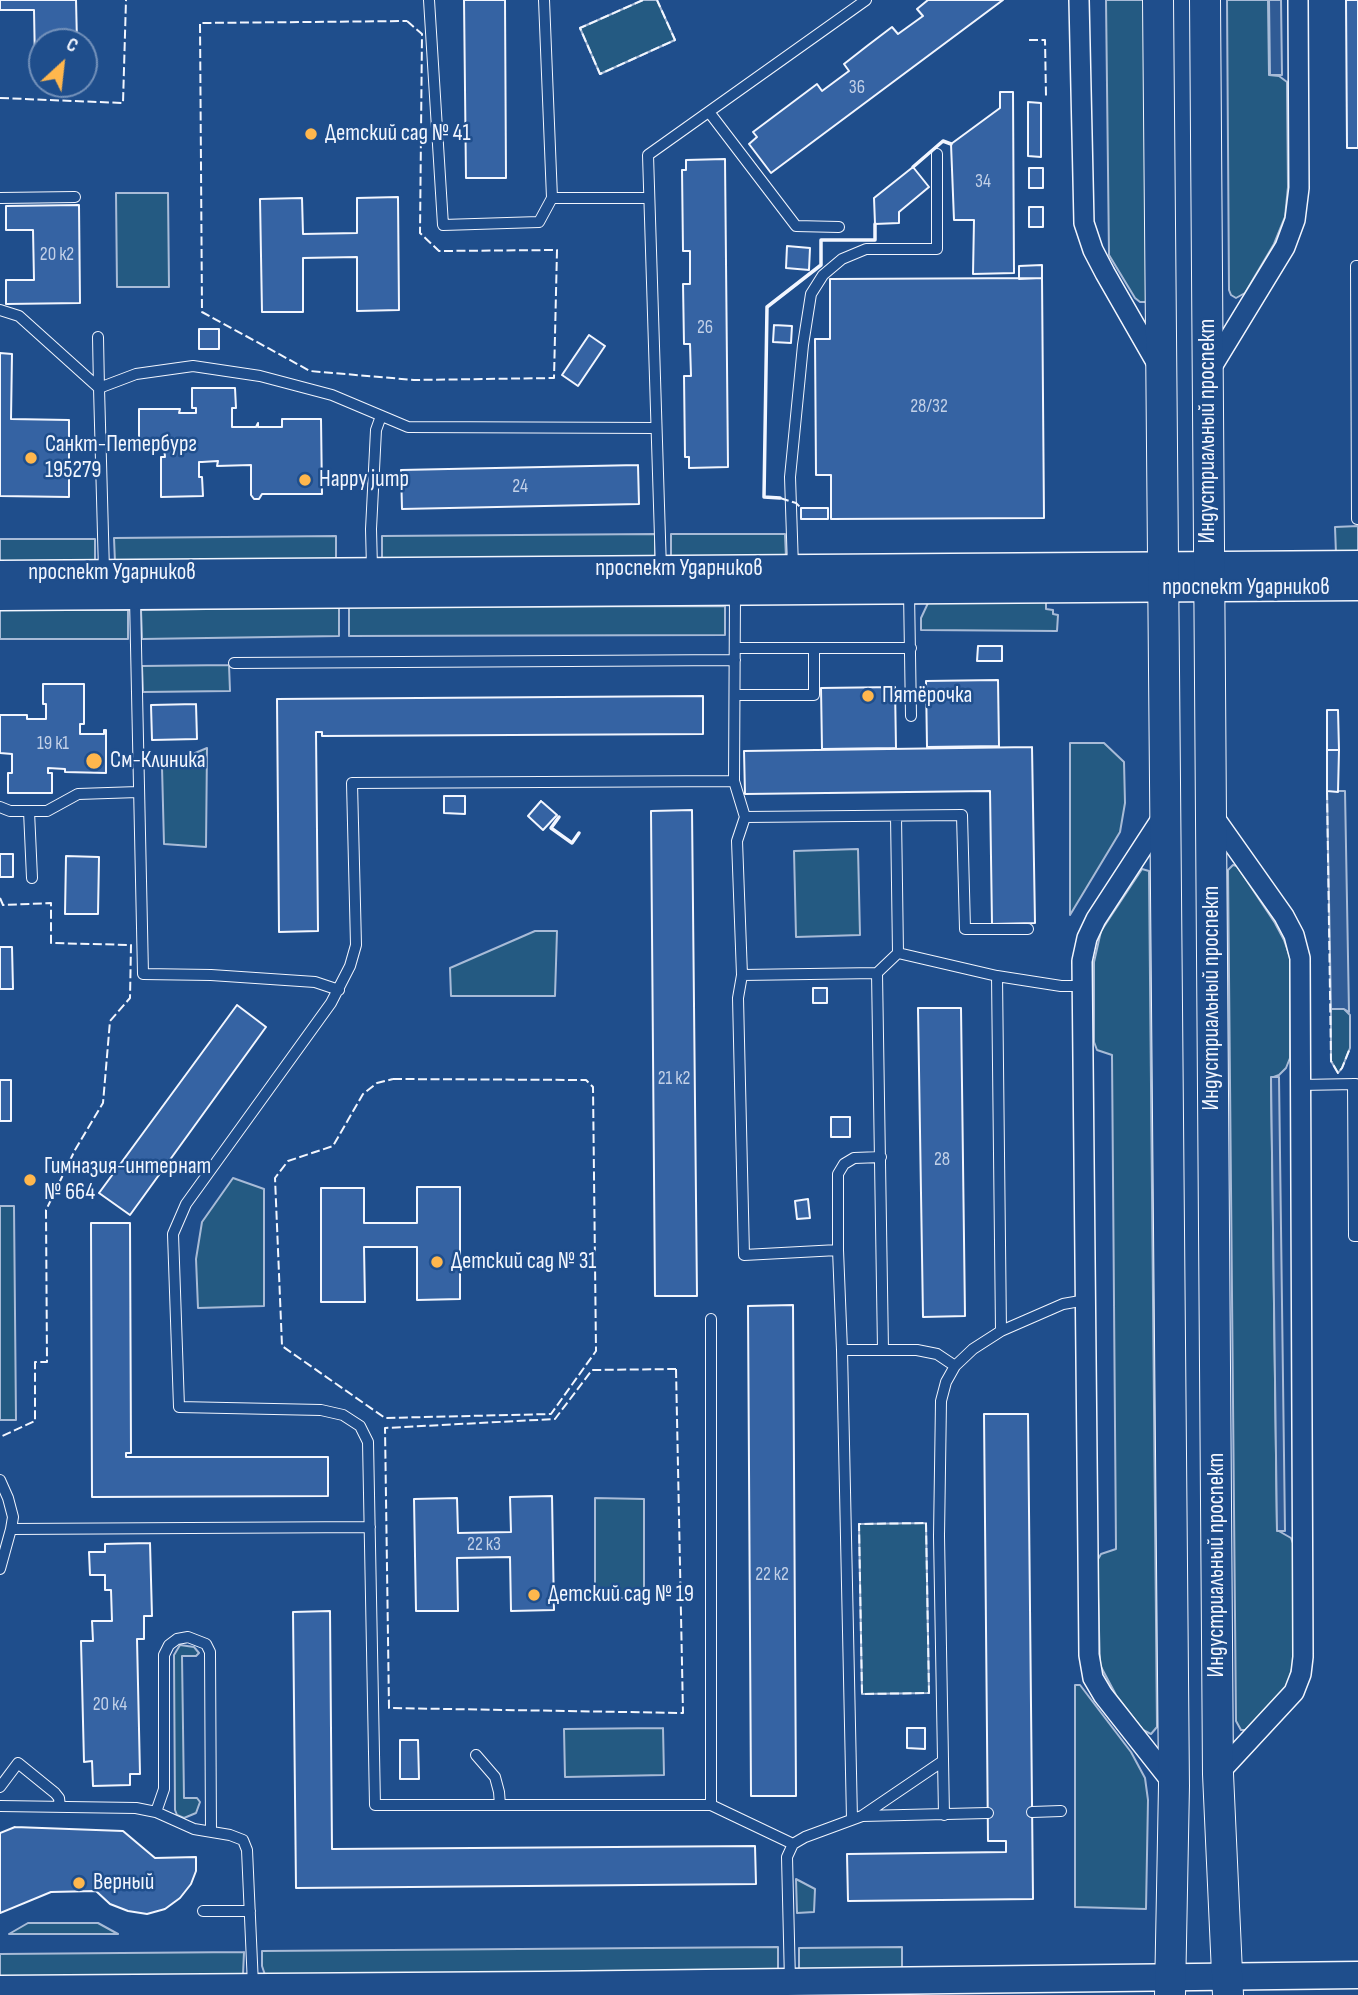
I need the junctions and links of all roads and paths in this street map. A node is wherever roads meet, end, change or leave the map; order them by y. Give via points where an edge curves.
1 (429, 0) edge
2 (544, 0) edge
3 (866, 0) edge
4 (1079, 0) edge
5 (1158, 0) edge
6 (1205, 0) edge
7 (1298, 0) edge
8 (709, 112) junction
9 (937, 154) dead end
10 (75, 197) dead end
11 (0, 198) edge
12 (552, 198) junction
13 (649, 198) junction
14 (839, 228) dead end
15 (1358, 265) edge
16 (0, 310) edge
17 (97, 337) dead end
18 (1161, 372) junction
19 (1208, 374) junction
20 (99, 388) junction
21 (381, 416) junction
22 (656, 428) junction
23 (1357, 519) edge
24 (1358, 564) edge
25 (0, 574) edge
26 (1209, 576) junction
27 (1163, 577) junction
28 (909, 579) junction
29 (735, 580) junction
30 (794, 580) junction
31 (661, 581) junction
32 (373, 582) junction
33 (105, 585) junction
34 (135, 585) junction
35 (1358, 587) edge
36 (0, 597) edge
37 (735, 648) junction
38 (911, 648) junction
39 (814, 649) junction
40 (735, 660) junction
41 (234, 663) dead end
42 (736, 695) junction
43 (912, 716) dead end
44 (734, 781) junction
45 (138, 792) junction
46 (0, 807) edge
47 (29, 811) junction
48 (1166, 812) junction
49 (1211, 813) junction
50 (896, 816) junction
51 (745, 817) junction
52 (32, 878) dead end
53 (1028, 929) dead end
54 (898, 953) junction
55 (877, 973) junction
56 (742, 975) junction
57 (997, 976) junction
58 (1083, 986) junction
59 (340, 990) junction
60 (1355, 1084) edge
61 (1300, 1085) junction
62 (881, 1157) junction
63 (1358, 1236) edge
64 (838, 1250) junction
65 (1086, 1300) junction
66 (710, 1319) dead end
67 (1001, 1331) junction
68 (842, 1350) junction
69 (883, 1350) junction
70 (955, 1366) junction
71 (0, 1480) edge
72 (370, 1527) junction
73 (11, 1529) junction
74 (0, 1569) edge
75 (477, 1755) dead end
76 (943, 1761) junction
77 (1218, 1774) junction
78 (1174, 1785) junction
79 (0, 1787) edge
80 (500, 1805) junction
81 (711, 1805) junction
82 (0, 1806) edge
83 (60, 1807) junction
84 (1061, 1811) dead end
85 (156, 1812) junction
86 (1032, 1812) dead end
87 (988, 1813) dead end
88 (944, 1815) junction
89 (857, 1818) junction
90 (211, 1832) junction
91 (793, 1844) junction
92 (203, 1911) dead end
93 (250, 1911) junction
94 (1358, 1975) edge
95 (1228, 1985) edge
96 (1170, 1986) edge
97 (0, 1989) edge
98 (790, 1989) edge
99 (543, 1990) edge
100 (253, 1991) edge

1 - 12 lane via 443,225 539,222
2 - 12 lane
3 - 8 lane
4 - 18 street via 1084,223 1093,250
5 - 18 main road, Индустриальный проспект
6 - 19 main road, Индустриальный проспект
7 - 19 street via 1299,188 1294,220 1285,247
8 - 13 lane via 648,155
8 - 14 lane via 796,226
9 - 30 lane via 937,249 866,249 842,259 823,275 811,294 790,477
10 - 11 lane
12 - 13 lane
13 - 22 lane
15 - 23 lane
16 - 20 lane via 19,316
17 - 20 lane
18 - 27 main road, Индустриальный проспект
19 - 26 main road, Индустриальный проспект
20 - 21 lane via 136,373 192,366 260,376 332,395
20 - 33 lane
21 - 22 lane via 408,427
21 - 32 lane via 375,442
22 - 31 lane
24 - 26 street, проспект Ударников
25 - 33 street, проспект Ударников
26 - 27 street, проспект Ударников
26 - 35 street, проспект Ударников
26 - 49 main road, Индустриальный проспект
27 - 28 street, проспект Ударников
27 - 48 main road, Индустриальный проспект
28 - 30 street, проспект Ударников
28 - 38 lane
29 - 30 street, проспект Ударников
29 - 31 street, проспект Ударников
29 - 37 lane
31 - 32 street, проспект Ударников
32 - 34 street, проспект Ударников
33 - 34 street, проспект Ударников
33 - 36 street, проспект Ударников
34 - 45 lane
37 - 39 lane
37 - 40 lane
38 - 39 lane
38 - 43 lane
39 - 42 lane via 814,695
40 - 41 lane
40 - 42 lane
42 - 44 lane
44 - 51 lane
44 - 59 lane via 352,783 356,945
45 - 47 lane via 78,794 47,811
45 - 59 lane via 143,974 315,982
46 - 47 lane
47 - 52 lane
48 - 58 street via 1096,919 1082,961
48 - 78 main road, Индустриальный проспект
49 - 61 street via 1294,935 1300,958
49 - 77 main road, Индустриальный проспект
50 - 51 lane
50 - 53 lane via 962,816 965,929
50 - 54 lane
51 - 56 lane via 737,841
54 - 55 lane
54 - 57 lane
55 - 56 lane
55 - 62 lane
56 - 64 lane via 738,998 744,1255
57 - 58 lane
57 - 67 lane
58 - 65 street
59 - 72 lane via 179,1216 173,1234 178,1407 321,1410 344,1415 360,1426 368,1442
60 - 61 lane
60 - 63 lane via 1354,1236
61 - 77 street via 1301,1674 1294,1692
62 - 64 lane via 855,1158 838,1174
62 - 69 lane
64 - 68 lane
65 - 67 lane via 1063,1304
65 - 78 street via 1091,1667 1103,1695
66 - 81 lane
67 - 70 lane
68 - 69 lane
68 - 89 lane
69 - 70 lane via 937,1354
70 - 76 lane via 941,1401
71 - 73 lane via 8,1498
72 - 73 lane
72 - 80 lane via 375,1805
73 - 74 lane
75 - 80 lane via 495,1777
76 - 88 lane
76 - 89 lane
77 - 95 main road, Индустриальный проспект
78 - 96 main road, Индустриальный проспект
79 - 83 lane via 18,1763 55,1793
80 - 81 lane
81 - 91 lane
82 - 83 lane
83 - 85 lane
84 - 86 lane
85 - 90 lane
85 - 90 lane via 164,1789 164,1654 177,1639 188,1637 206,1644 209,1652
87 - 88 lane
88 - 89 lane
89 - 91 lane
90 - 93 lane via 243,1840
91 - 98 lane via 788,1857
92 - 93 lane
93 - 100 lane
94 - 95 street
95 - 96 street
96 - 98 street
97 - 100 street
98 - 99 street
99 - 100 street

